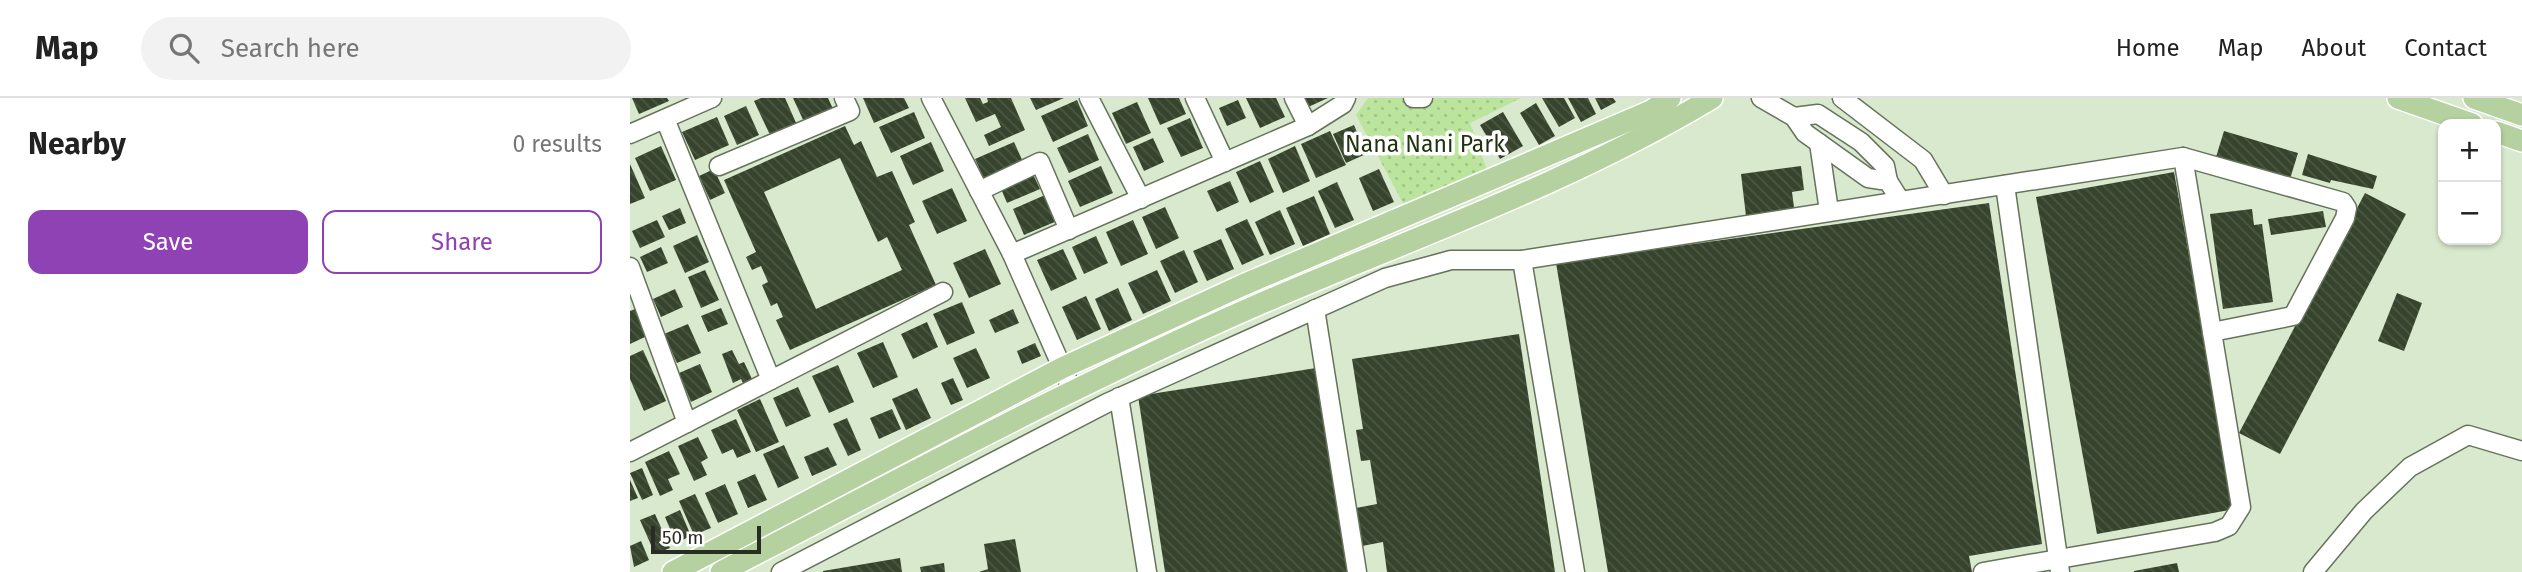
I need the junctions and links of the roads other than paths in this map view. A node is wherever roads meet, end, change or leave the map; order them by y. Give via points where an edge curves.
1 (712, 98) edge
2 (844, 98) edge
3 (930, 98) edge
4 (1089, 98) edge
5 (1195, 98) edge
6 (1294, 98) edge
7 (1346, 98) edge
8 (1413, 98) edge
9 (1423, 98) edge
10 (1670, 98) edge
11 (1712, 98) edge
12 (1761, 98) edge
13 (1842, 98) edge
14 (2474, 98) edge
15 (2410, 100) edge
16 (2512, 107) edge
17 (1794, 117) junction
18 (665, 119) junction
19 (2459, 119) edge
20 (1308, 126) junction
21 (630, 134) edge
22 (2501, 134) edge
23 (2522, 141) edge
24 (1819, 143) junction
25 (2183, 157) junction
26 (1225, 162) junction
27 (719, 166) dead end
28 (1888, 181) junction
29 (2005, 185) junction
30 (979, 191) junction
31 (1944, 195) junction
32 (1140, 200) junction
33 (1900, 200) junction
34 (1829, 211) junction
35 (1069, 230) junction
36 (1012, 254) junction
37 (1522, 260) junction
38 (630, 267) edge
39 (943, 292) dead end
40 (1315, 309) junction
41 (2212, 332) junction
42 (1062, 368) junction
43 (771, 380) junction
44 (1072, 390) junction
45 (1119, 397) junction
46 (687, 423) junction
47 (2522, 451) edge
48 (630, 452) edge
49 (2059, 566) edge
50 (673, 572) edge
51 (721, 572) edge
52 (781, 572) edge
53 (1147, 572) edge
54 (1357, 572) edge
55 (1574, 572) edge
56 (1983, 572) edge
57 (2313, 572) edge

1 - 18 street
2 - 27 street via 850,111
3 - 30 street
4 - 32 street
5 - 26 street
6 - 20 street
7 - 20 street
8 - 9 street
10 - 42 main road via 1651,111
11 - 44 main road via 1533,188
12 - 17 street
13 - 31 street via 1923,160
14 - 16 main road
15 - 19 main road
17 - 24 street
17 - 28 street via 1818,114 1861,142 1885,166
18 - 21 street
18 - 43 street
20 - 26 street
22 - 23 main road
24 - 28 street via 1868,178
24 - 34 street
25 - 29 street
25 - 41 street
25 - 41 street via 2343,202 2347,208 2292,316
26 - 32 street
28 - 33 street
29 - 31 street
29 - 49 street
30 - 35 street via 1040,162
30 - 36 street
31 - 33 street
32 - 35 street
33 - 34 street
34 - 37 street
35 - 36 street
36 - 42 street
37 - 40 street via 1451,260 1413,269
37 - 55 street
38 - 46 street
39 - 43 street
40 - 45 street
40 - 54 street
41 - 49 street via 2241,507 2237,517 2215,532
42 - 44 street
42 - 50 main road
43 - 46 street
44 - 51 main road
45 - 52 street
45 - 53 street
46 - 48 street
47 - 57 street via 2468,435 2410,467 2364,511
49 - 56 street

